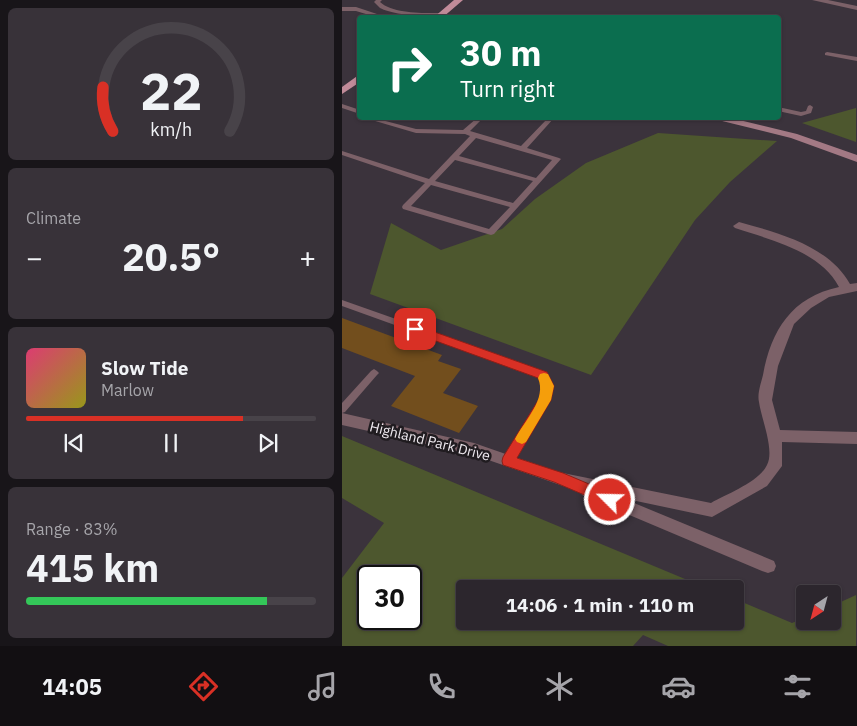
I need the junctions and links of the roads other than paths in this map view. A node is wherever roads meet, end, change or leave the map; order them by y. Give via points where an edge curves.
1 (379, 0) edge
2 (459, 0) edge
3 (816, 0) edge
4 (856, 8) edge
5 (342, 9) edge
6 (377, 15) edge
7 (418, 15) edge
8 (439, 15) edge
9 (827, 54) dead end
10 (856, 59) edge
11 (357, 79) edge
12 (342, 91) edge
13 (342, 106) edge
14 (810, 108) dead end
15 (781, 110) edge
16 (357, 111) edge
17 (375, 120) edge
18 (478, 120) edge
19 (549, 120) edge
20 (729, 120) edge
21 (465, 132) junction
22 (475, 135) junction
23 (522, 149) junction
24 (342, 153) edge
25 (454, 157) junction
26 (856, 159) edge
27 (537, 180) junction
28 (430, 182) junction
29 (514, 206) junction
30 (739, 226) dead end
31 (851, 288) edge
32 (342, 303) edge
33 (374, 373) dead end
34 (342, 409) edge
35 (342, 419) edge
36 (775, 436) junction
37 (856, 438) edge
38 (508, 461) junction
39 (558, 478) junction
40 (768, 566) dead end

1 - 7 lane via 379,5 386,8
2 - 8 main road
3 - 4 street
5 - 6 lane
9 - 10 lane
11 - 12 main road
13 - 16 lane
14 - 15 lane via 809,112 801,114
17 - 21 lane via 416,131
18 - 21 lane
19 - 23 lane
20 - 26 street via 794,136
21 - 22 lane
22 - 23 lane
22 - 25 lane
23 - 27 lane via 558,159
24 - 28 lane
25 - 27 lane
25 - 28 lane
27 - 29 lane
28 - 29 lane
28 - 29 lane via 406,207 491,232
30 - 31 street via 783,239 813,255
31 - 36 street via 825,294 808,305 790,321 778,342 765,400
32 - 38 lane via 543,375 548,386 545,400
33 - 34 lane
35 - 38 street, Highland Park Drive
36 - 37 street
36 - 39 street via 775,466 762,482 712,510
38 - 39 street, Highland Park Drive
39 - 40 street, Highland Park Drive

